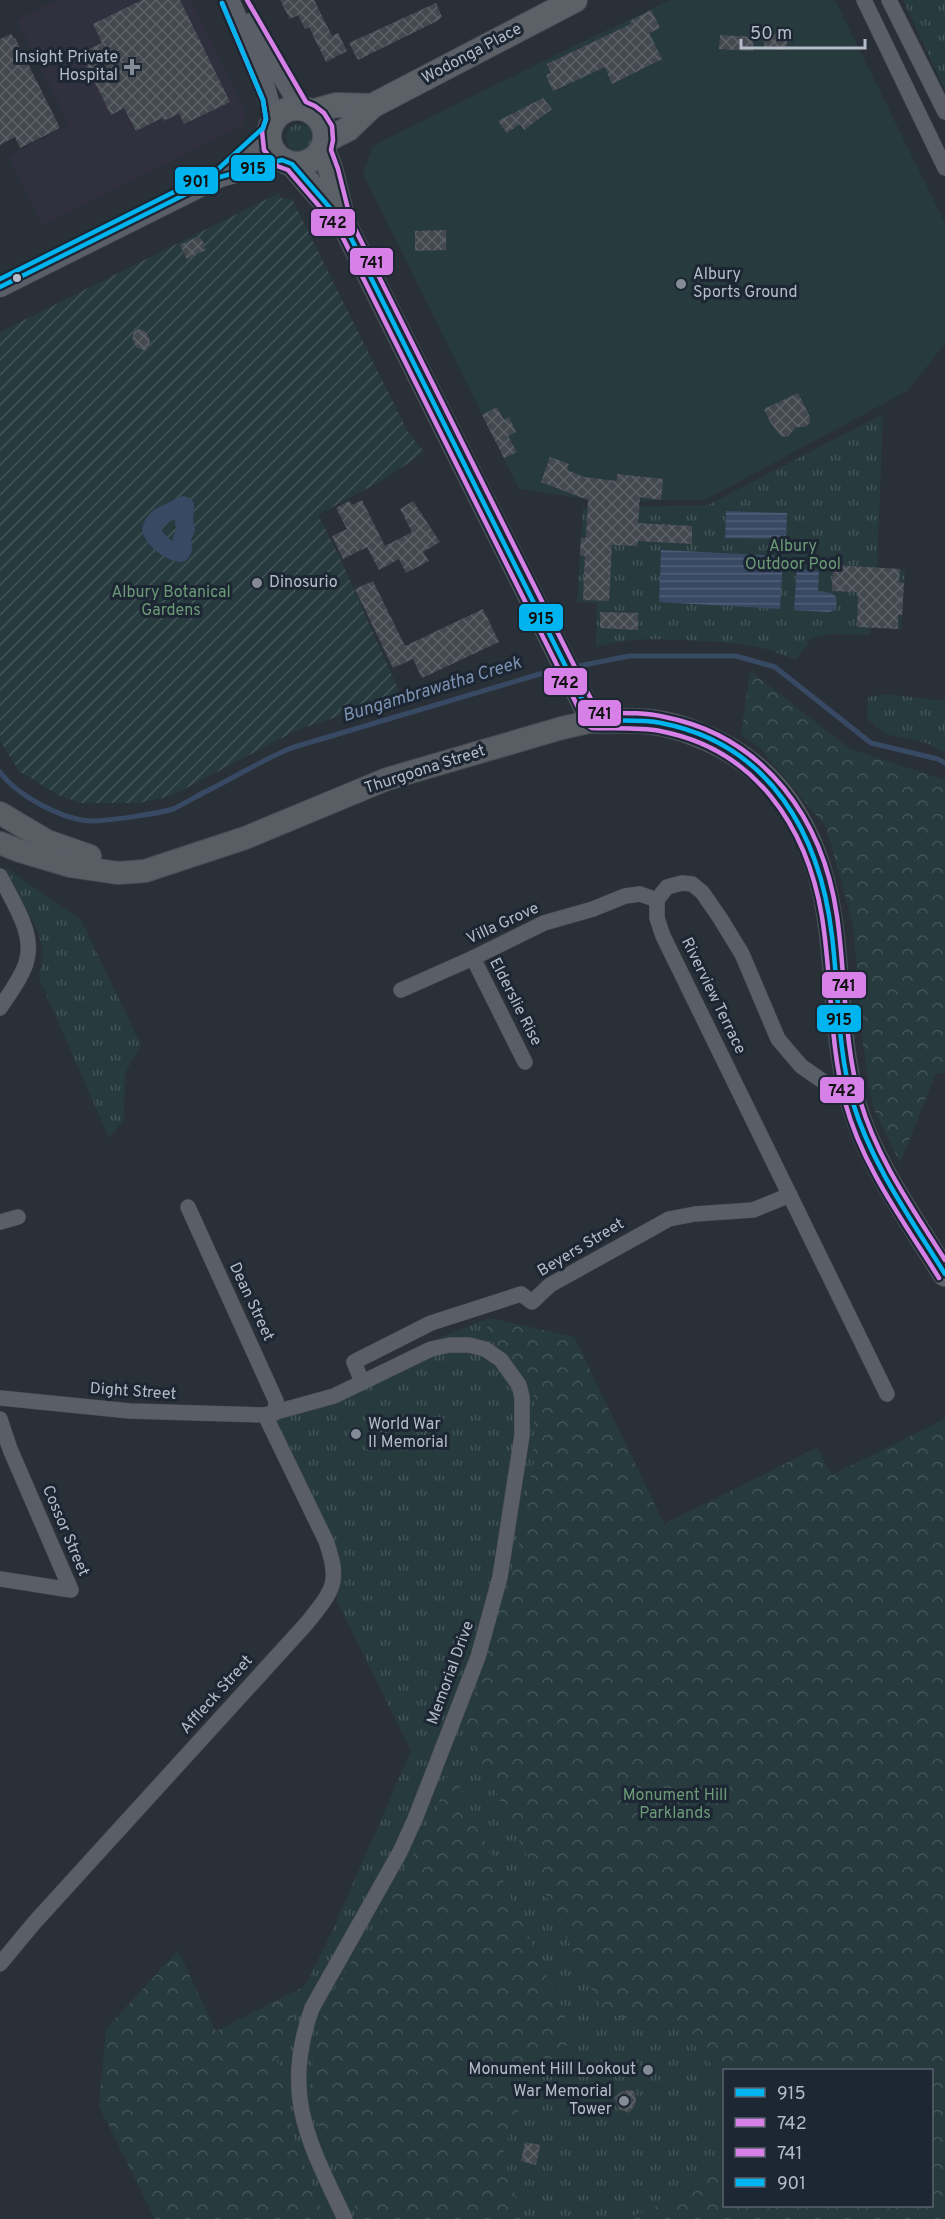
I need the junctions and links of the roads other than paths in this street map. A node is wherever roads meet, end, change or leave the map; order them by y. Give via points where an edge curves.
1 (229, 0) edge
2 (238, 0) edge
3 (889, 0) edge
4 (579, 1) edge
5 (870, 2) edge
6 (372, 106) junction
7 (306, 110) junction
8 (945, 112) edge
9 (272, 126) junction
10 (324, 145) junction
11 (287, 162) junction
12 (945, 168) edge
13 (220, 177) junction
14 (344, 224) junction
15 (0, 287) edge
16 (593, 721) junction
17 (0, 813) edge
18 (0, 843) edge
19 (194, 856) junction
20 (0, 876) edge
21 (657, 900) junction
22 (473, 958) junction
23 (401, 990) dead end
24 (0, 1008) edge
25 (525, 1062) dead end
26 (854, 1103) junction
27 (790, 1195) junction
28 (188, 1207) dead end
29 (18, 1217) dead end
30 (0, 1222) edge
31 (945, 1274) edge
32 (362, 1382) junction
33 (887, 1394) dead end
34 (0, 1398) edge
35 (270, 1414) junction
36 (0, 1419) edge
37 (0, 1579) edge
38 (0, 1964) edge
39 (345, 2219) edge

1 - 9 street via 261,73
2 - 7 street
3 - 8 street
4 - 6 main road, Wodonga Place
5 - 12 street
6 - 7 main road, Wodonga Place via 336,105
6 - 10 main road, Wodonga Place
7 - 9 main road via 286,110
7 - 10 main road via 320,119 325,129
9 - 11 main road via 272,148
9 - 13 street
10 - 11 main road via 310,162
10 - 14 main road
11 - 13 street
11 - 14 main road
13 - 15 street
14 - 16 main road
16 - 19 main road, Thurgoona Street via 387,779 261,833
16 - 26 main road via 654,722 710,739 760,771 798,818 822,879 840,1030
17 - 19 main road, Thurgoona Street via 47,841 90,856 118,861
18 - 19 main road, Thurgoona Street via 70,866 118,873 145,871
20 - 24 street via 27,934 28,950 26,964
21 - 22 street, Villa Grove via 640,894 625,896 544,923
21 - 26 street via 667,887 682,883 692,884 702,892 741,954 778,1039 801,1066
21 - 27 street, Riverview Terrace via 663,936
22 - 23 street, Villa Grove
22 - 25 street, Elderslie Rise
26 - 31 main road via 887,1179
27 - 32 street, Beyers Street via 753,1210 669,1220 550,1285 532,1302 521,1294 431,1323 354,1362
27 - 33 street, Riverview Terrace
28 - 35 street, Dean Street via 276,1401
29 - 30 street
32 - 35 street, Memorial Drive via 318,1402
32 - 39 street, Memorial Drive via 431,1349 450,1345 485,1348 501,1360 519,1385 522,1435 500,1577 478,1657 416,1819 312,2008 304,2031 299,2055 300,2109 305,2130
34 - 35 street, Dight Street via 130,1411
35 - 38 street, Affleck Street via 334,1563 334,1581 328,1596
36 - 37 street, Cossor Street via 71,1590

